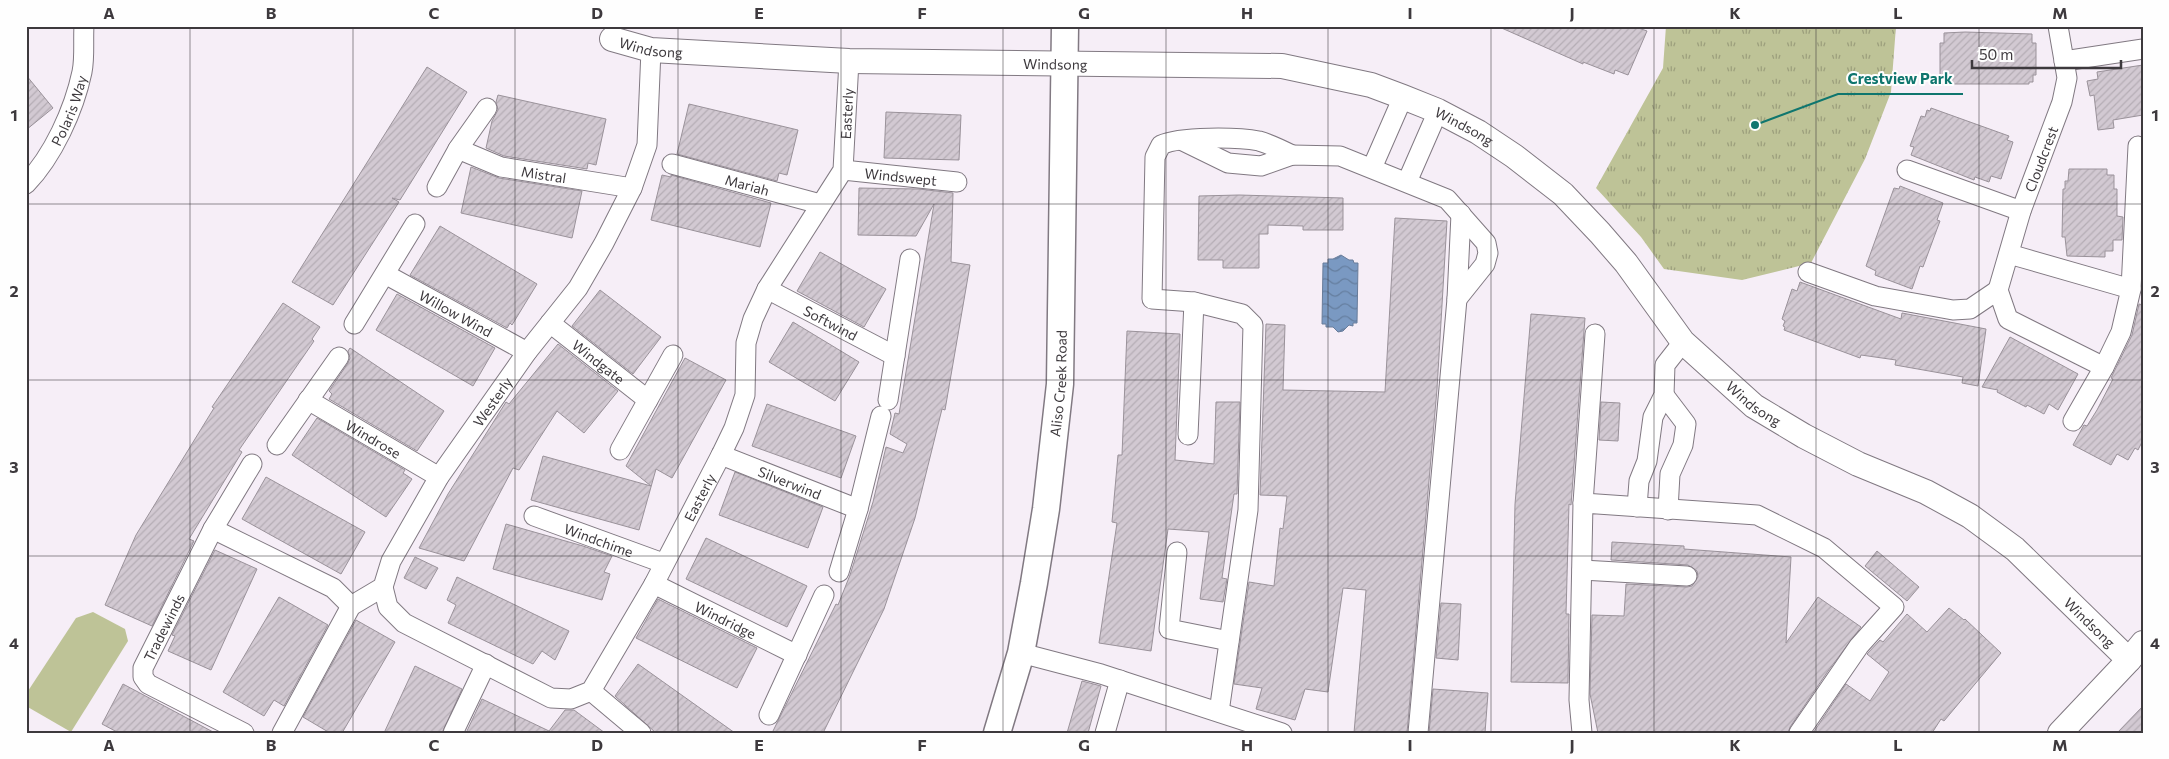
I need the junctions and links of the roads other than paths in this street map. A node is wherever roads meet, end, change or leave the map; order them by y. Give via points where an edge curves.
1 (84, 26) edge
2 (1065, 26) edge
3 (2058, 26) edge
4 (613, 32) edge
5 (2143, 49) edge
6 (651, 50) junction
7 (849, 62) junction
8 (2064, 62) junction
9 (1065, 63) junction
10 (1403, 97) junction
11 (487, 108) dead end
12 (1438, 112) junction
13 (2138, 146) dead end
14 (458, 149) junction
15 (672, 164) dead end
16 (1372, 168) junction
17 (843, 170) junction
18 (1907, 170) dead end
19 (957, 182) dead end
20 (1407, 182) junction
21 (26, 184) edge
22 (437, 187) dead end
23 (632, 188) junction
24 (820, 204) junction
25 (2021, 211) junction
26 (1461, 214) junction
27 (416, 224) dead end
28 (2009, 254) junction
29 (910, 259) dead end
30 (1808, 272) dead end
31 (385, 274) junction
32 (767, 289) junction
33 (2131, 289) junction
34 (1998, 290) junction
35 (1457, 299) junction
36 (1194, 302) junction
37 (550, 323) junction
38 (354, 324) dead end
39 (1595, 334) dead end
40 (1683, 342) junction
41 (527, 352) junction
42 (673, 355) dead end
43 (895, 356) junction
44 (339, 357) dead end
45 (2104, 368) junction
46 (1664, 395) junction
47 (308, 400) junction
48 (648, 400) junction
49 (2073, 421) dead end
50 (1188, 435) dead end
51 (277, 445) dead end
52 (620, 450) dead end
53 (722, 454) junction
54 (252, 464) dead end
55 (439, 477) junction
56 (1583, 503) junction
57 (1637, 507) junction
58 (858, 508) junction
59 (1668, 510) junction
60 (534, 516) dead end
61 (213, 529) junction
62 (1177, 552) dead end
63 (663, 563) junction
64 (1582, 570) junction
65 (839, 572) dead end
66 (1687, 576) dead end
67 (654, 584) junction
68 (383, 587) junction
69 (824, 595) dead end
70 (351, 606) junction
71 (1229, 641) junction
72 (2136, 652) edge
73 (1020, 653) junction
74 (797, 654) junction
75 (486, 664) junction
76 (1120, 680) junction
77 (591, 691) junction
78 (1219, 712) junction
79 (769, 716) dead end
80 (244, 733) edge
81 (282, 733) edge
82 (453, 733) edge
83 (641, 733) edge
84 (997, 733) edge
85 (1105, 733) edge
86 (1282, 733) edge
87 (1418, 733) edge
88 (1582, 733) edge
89 (1799, 733) edge
90 (2060, 733) edge

1 - 21 street, Polaris Way via 82,72 65,125 39,171
2 - 9 main road, Aliso Creek Road
3 - 8 street, Cloudcrest
4 - 6 street, Windsong
5 - 8 street
6 - 7 street, Windsong
6 - 23 street, Westerly via 647,145
7 - 9 street, Windsong
7 - 17 street, Easterly
8 - 25 street, Cloudcrest via 2067,78 2062,102
9 - 10 street, Windsong via 1282,66 1371,85
9 - 73 main road, Aliso Creek Road via 1060,384 1046,509
10 - 12 street, Windsong
10 - 16 street
11 - 14 street
12 - 20 street
12 - 40 street, Windsong via 1478,132 1563,194 1626,263
13 - 33 street
14 - 22 street
14 - 23 street, Mistral via 501,168
15 - 24 street, Mariah
16 - 20 street
16 - 36 street via 1340,156 1292,155 1260,166 1228,164 1182,140 1170,140 1161,145 1156,157 1152,299
17 - 19 street, Windswept
17 - 24 street, Easterly
18 - 25 street
20 - 26 street via 1446,199
23 - 37 street, Westerly via 578,288
24 - 32 street, Easterly
25 - 28 street, Cloudcrest
26 - 35 street
26 - 35 street via 1486,243 1488,253 1485,264
27 - 31 street
28 - 33 street
28 - 34 street, Cloudcrest
29 - 43 street
30 - 34 street via 1875,296 1953,310 1970,309
31 - 38 street
31 - 41 street, Willow Wind
32 - 43 street, Softwind
32 - 53 street, Easterly via 746,343 745,395
33 - 45 street via 2121,332
34 - 45 street via 2008,319
35 - 87 street
36 - 50 street
36 - 71 street via 1242,314 1253,325 1248,510
37 - 41 street, Westerly
37 - 48 street, Windgate
39 - 56 street
40 - 46 street via 1665,365
40 - 72 street, Windsong via 1754,406 1858,464 1926,492 1985,527
41 - 55 street, Westerly
42 - 48 street
43 - 58 street via 885,408
44 - 47 street
45 - 49 street
46 - 57 street via 1653,417 1647,460 1639,481
46 - 59 street via 1686,424 1683,445 1670,474
47 - 51 street
47 - 55 street, Windrose
48 - 52 street
53 - 58 street, Silverwind
53 - 63 street, Easterly
54 - 61 street, Tradewinds
55 - 68 street, Westerly via 391,561
56 - 57 street
56 - 64 street
57 - 59 street
58 - 65 street
59 - 89 street via 1757,516 1824,548 1894,607 1860,646
60 - 63 street, Windchime
61 - 70 street via 333,588
61 - 80 street, Tradewinds via 143,668 143,677 148,684
62 - 71 street via 1169,629
63 - 67 street, Easterly
64 - 66 street
64 - 88 street via 1579,700
67 - 74 street, Windridge
67 - 77 street, Easterly
68 - 70 street
68 - 75 street via 388,606 404,623
69 - 74 street
70 - 81 street
71 - 78 street
72 - 90 street
73 - 76 street
73 - 84 main road, Aliso Creek Road
74 - 79 street
75 - 77 street via 551,698 571,699
75 - 82 street
76 - 78 street
76 - 85 street
77 - 83 street
78 - 86 street

